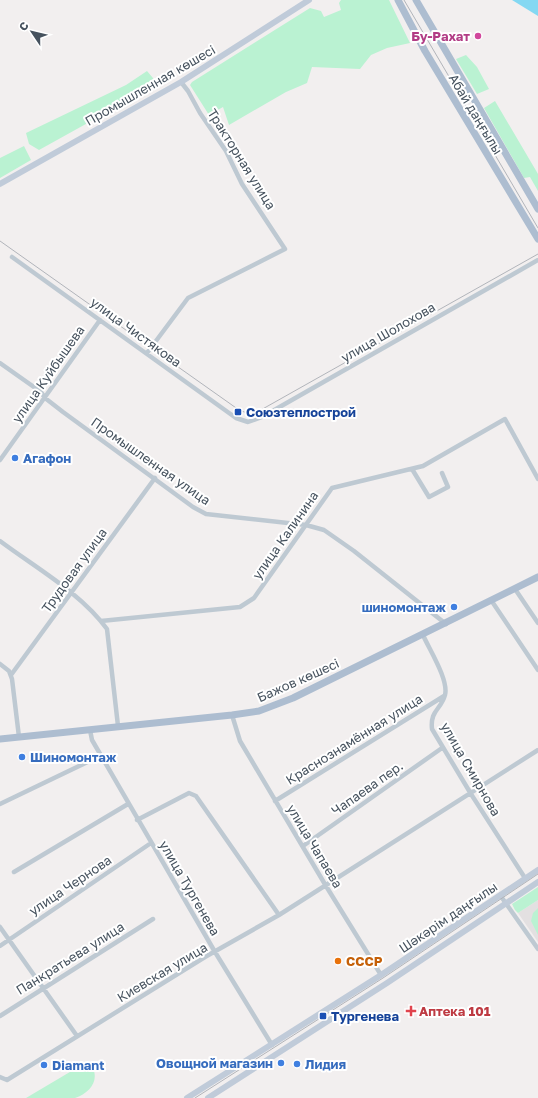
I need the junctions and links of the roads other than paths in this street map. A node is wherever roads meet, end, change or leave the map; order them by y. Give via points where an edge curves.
1 (309, 0) edge
2 (398, 0) edge
3 (416, 0) edge
4 (181, 82) junction
5 (0, 184) edge
6 (538, 209) edge
7 (538, 239) edge
8 (12, 257) dead end
9 (538, 260) edge
10 (100, 320) junction
11 (147, 353) junction
12 (0, 363) edge
13 (45, 398) junction
14 (248, 422) joint
15 (0, 460) edge
16 (412, 469) junction
17 (442, 473) dead end
18 (155, 478) junction
19 (538, 479) edge
20 (306, 525) junction
21 (0, 541) edge
22 (538, 577) edge
23 (515, 589) junction
24 (71, 593) junction
25 (490, 600) junction
26 (102, 621) junction
27 (538, 623) edge
28 (446, 624) junction
29 (423, 635) junction
30 (0, 664) edge
31 (538, 670) edge
32 (11, 675) junction
33 (445, 696) junction
34 (232, 715) junction
35 (118, 726) junction
36 (90, 730) junction
37 (19, 737) junction
38 (0, 739) edge
39 (442, 748) junction
40 (538, 750) edge
41 (100, 756) junction
42 (471, 794) junction
43 (275, 800) junction
44 (0, 804) edge
45 (128, 804) junction
46 (137, 820) junction
47 (151, 843) junction
48 (303, 846) junction
49 (538, 870) edge
50 (14, 872) dead end
51 (525, 878) junction
52 (538, 882) edge
53 (326, 886) junction
54 (530, 887) junction
55 (500, 895) junction
56 (505, 904) junction
57 (279, 915) junction
58 (153, 919) dead end
59 (0, 927) edge
60 (9, 940) junction
61 (0, 946) edge
62 (538, 949) edge
63 (215, 952) junction
64 (381, 975) junction
65 (387, 983) junction
66 (44, 988) junction
67 (0, 1016) edge
68 (77, 1036) junction
69 (272, 1045) junction
70 (278, 1054) junction
71 (0, 1077) edge
72 (187, 1098) edge
73 (208, 1098) edge

1 - 4 main road, Промышленная көшесі
2 - 7 main road, Абай даңғылы via 428,57
3 - 6 main road, Абай даңғылы
4 - 5 main road, Промышленная көшесі
4 - 11 street, Тракторная улица via 226,151 242,184 285,248 188,298
8 - 10 street, улица Чистякова
9 - 14 street, улица Шолохова via 262,417
10 - 11 street, улица Чистякова
10 - 13 street, улица Куйбышева
11 - 14 street, улица Чистякова via 236,418
12 - 13 street, Промышленная улица via 41,392
13 - 15 street, улица Куйбышева
13 - 18 street, Промышленная улица
16 - 17 street via 429,497 448,487
16 - 19 street, улица Калинина via 423,466 505,419
16 - 20 street, улица Калинина via 332,488
18 - 20 street, Промышленная улица via 206,514
18 - 24 street, Трудовая улица
20 - 26 street, улица Калинина via 254,598 240,607
20 - 28 street, Промышленная улица via 324,530 354,551
21 - 24 street
22 - 23 main road, Бажов көшесі
23 - 25 main road, Бажов көшесі
23 - 27 street
24 - 26 street
24 - 32 street, Трудовая улица
25 - 28 main road, Бажов көшесі
25 - 31 street
26 - 35 street via 108,629
28 - 29 main road, Бажов көшесі
29 - 33 street via 445,684
29 - 34 main road, Бажов көшесі via 282,703 259,711
30 - 32 street
32 - 37 street
33 - 39 street, улица Смирнова via 431,719 432,729
33 - 43 street, Краснознамённая улица
34 - 35 main road, Бажов көшесі
34 - 43 street, улица Чапаева via 240,741
35 - 36 main road, Бажов көшесі
36 - 37 main road, Бажов көшесі
36 - 41 street, улица Тургенева
37 - 38 main road, Бажов көшесі
39 - 42 street, улица Смирнова
39 - 48 street, Чапаева пер.
40 - 42 street, Киевская улица
41 - 44 street
41 - 45 street, улица Тургенева
42 - 51 street, улица Смирнова
42 - 53 street, Киевская улица
43 - 48 street, улица Чапаева
45 - 46 street, улица Тургенева
45 - 50 street
46 - 47 street, улица Тургенева
46 - 57 street via 188,793 196,796
47 - 60 street, улица Чернова
47 - 63 street, улица Тургенева
48 - 53 street, улица Чапаева
49 - 51 main road, Шәкәрім даңғылы
51 - 54 main road, улица Смирнова
51 - 55 main road, Шәкәрім даңғылы
52 - 54 main road, Шәкәрім даңғылы
53 - 57 street, Киевская улица
53 - 64 street, улица Чапаева
54 - 56 main road, Шәкәрім даңғылы
55 - 56 street
55 - 64 main road, Шәкәрім даңғылы
56 - 62 street
56 - 65 main road, Шәкәрім даңғылы
57 - 63 street, Киевская улица
58 - 66 street, Панкратьева улица
59 - 60 street
60 - 61 street, улица Чернова
60 - 66 street
63 - 68 street, Киевская улица
63 - 69 street, улица Тургенева
64 - 65 main road, улица Чапаева
64 - 69 main road, Шәкәрім даңғылы
65 - 70 main road, Шәкәрім даңғылы
66 - 67 street, Панкратьева улица
66 - 68 street
68 - 71 street, Киевская улица via 7,1080
69 - 70 main road, улица Тургенева
69 - 72 main road, Шәкәрім даңғылы
70 - 73 main road, Шәкәрім даңғылы

